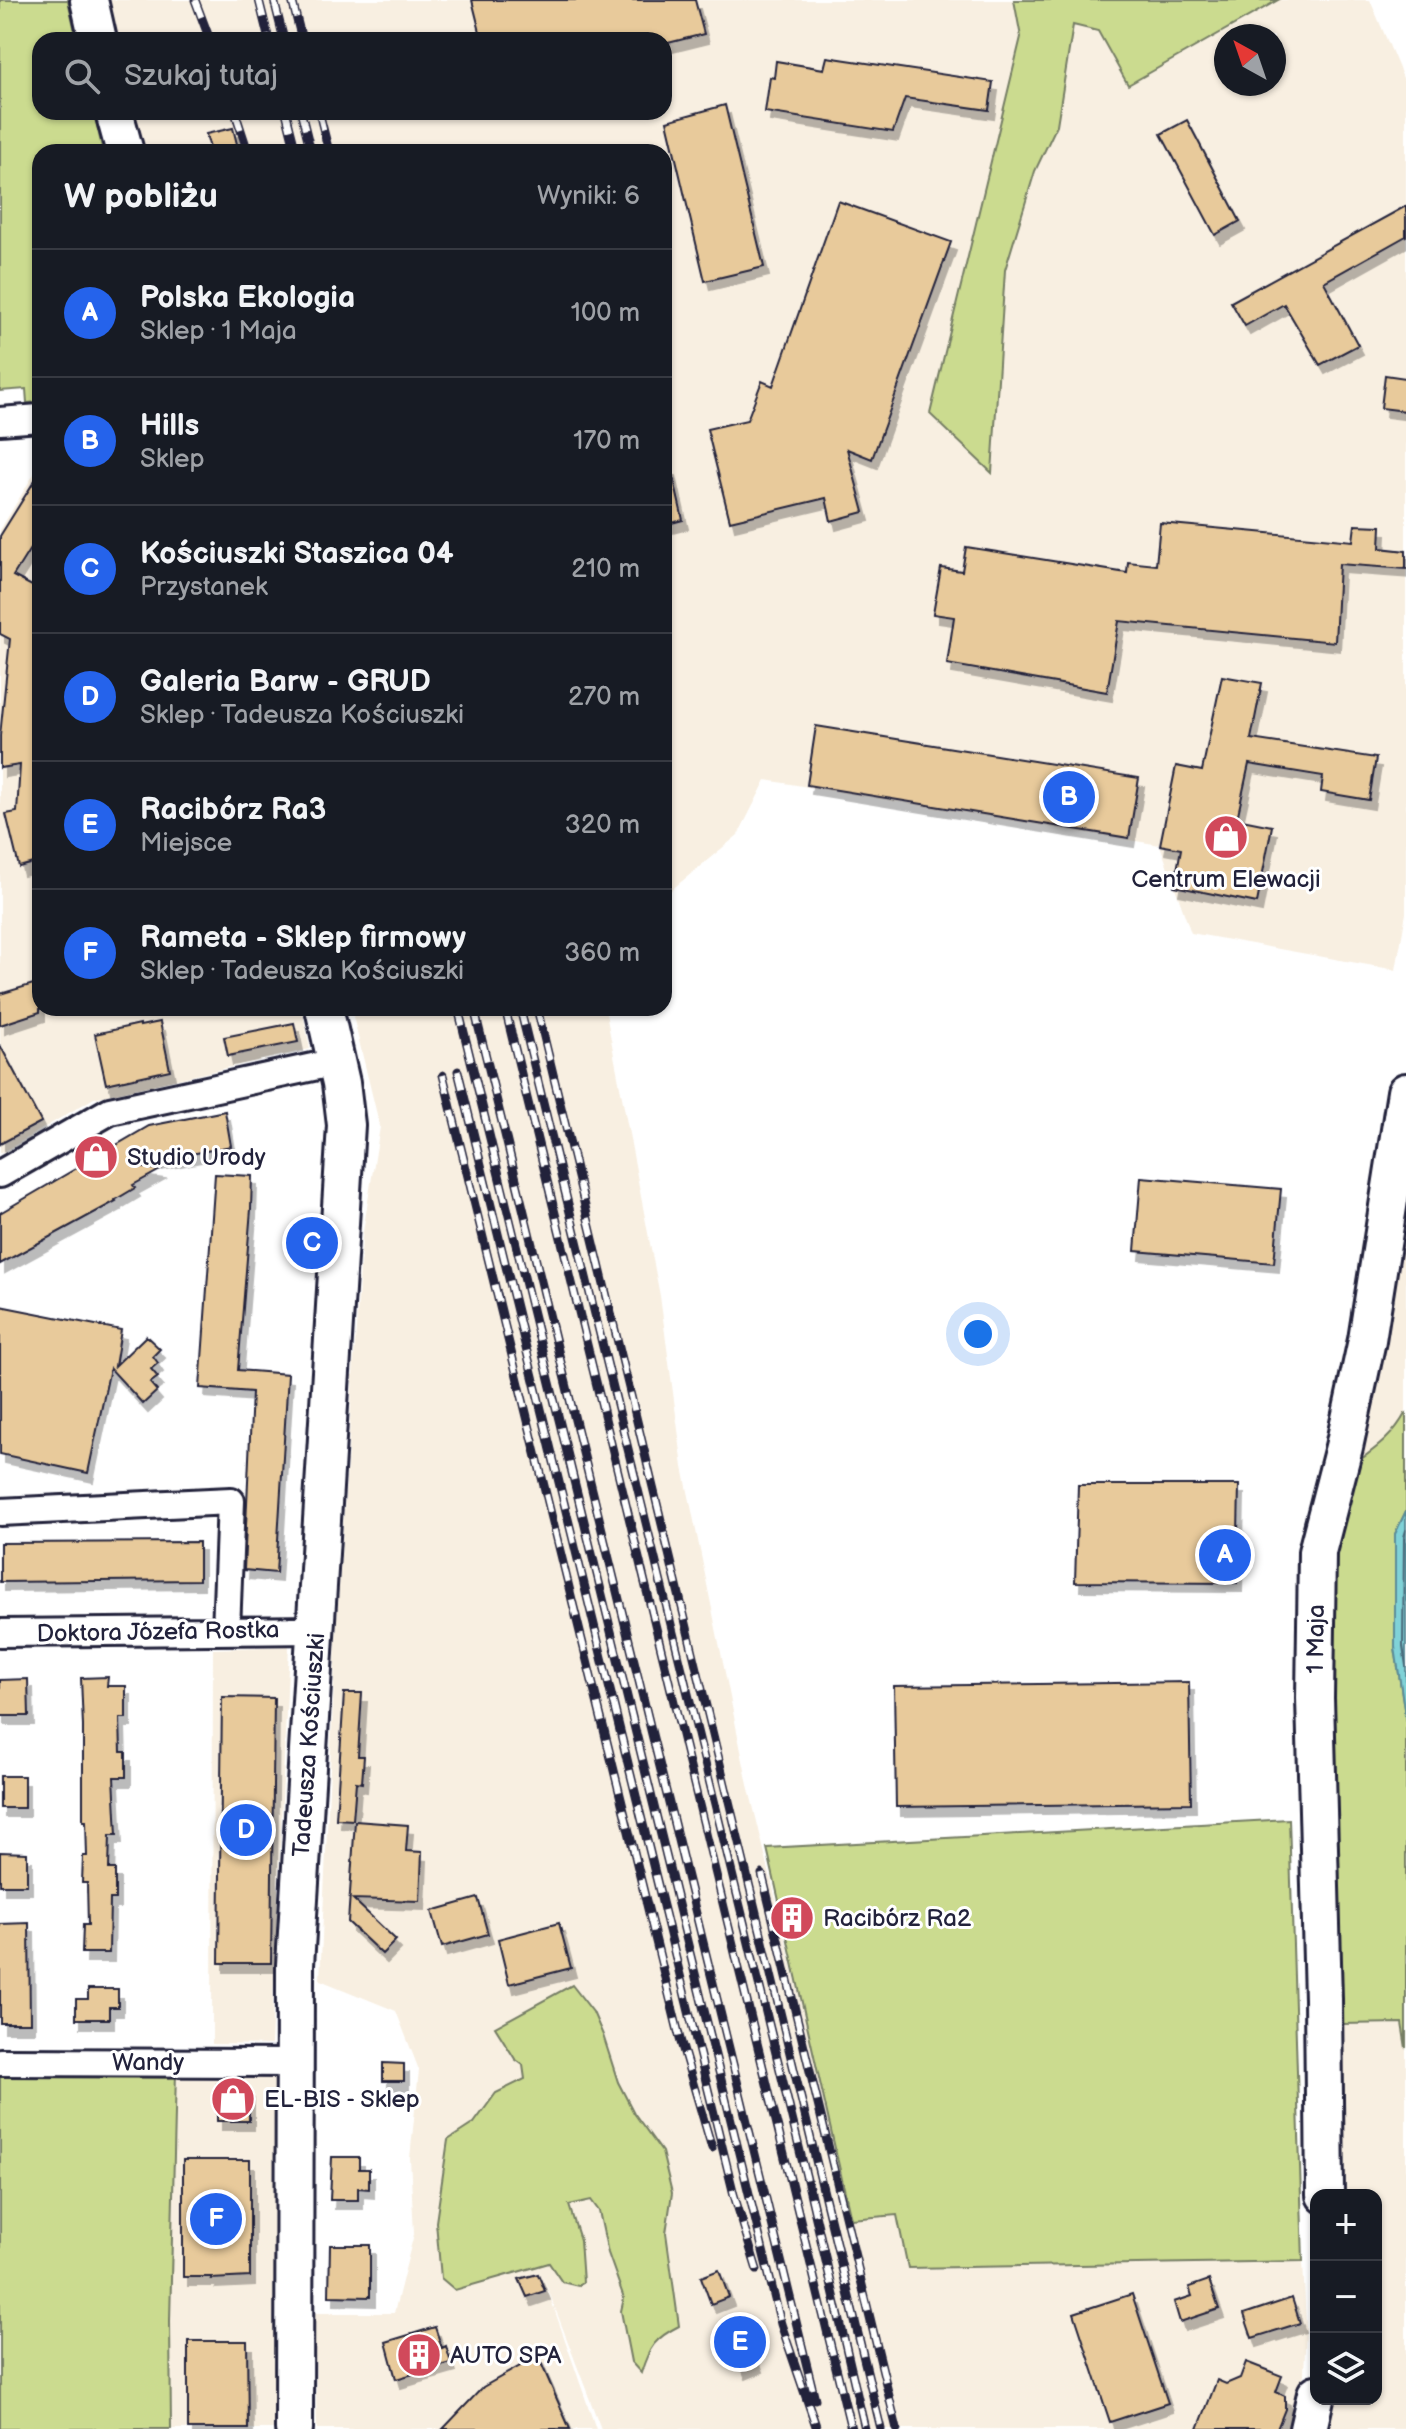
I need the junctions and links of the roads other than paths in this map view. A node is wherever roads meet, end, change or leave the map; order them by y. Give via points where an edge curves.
1 (116, 120) edge
2 (123, 144) edge
3 (32, 419) edge
4 (0, 421) edge
5 (326, 1016) edge
6 (336, 1062) junction
7 (1406, 1092) edge
8 (0, 1174) edge
9 (0, 1512) edge
10 (316, 1630) junction
11 (226, 1631) junction
12 (0, 1633) edge
13 (0, 2062) edge
14 (295, 2063) junction
15 (1325, 2189) edge
16 (1313, 2405) edge
17 (294, 2429) edge
18 (1308, 2429) edge

1 - 2 main road
3 - 4 street
5 - 6 main road, Tadeusza Kościuszki
6 - 8 street via 110,1111
6 - 10 main road, Tadeusza Kościuszki via 346,1139
7 - 15 main road, 1 Maja via 1367,1340 1317,1552
9 - 11 street via 231,1501
10 - 11 street, Doktora Józefa Rostka
10 - 14 main road, Tadeusza Kościuszki via 295,1965
11 - 12 street, Doktora Józefa Rostka
13 - 14 street, Wandy
14 - 17 main road, Tadeusza Kościuszki
16 - 18 main road

